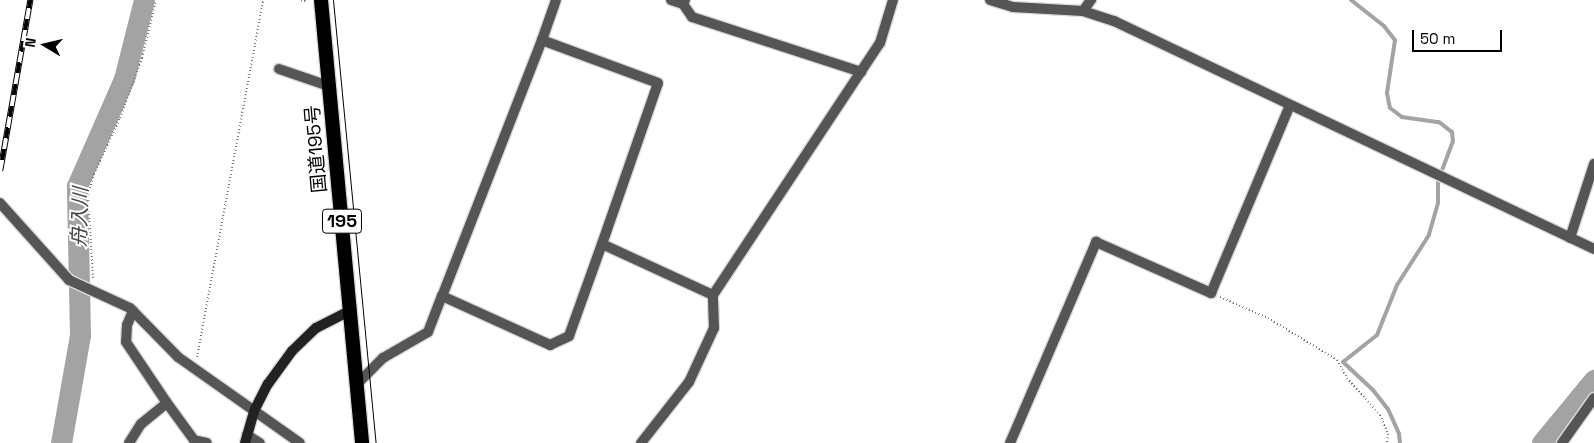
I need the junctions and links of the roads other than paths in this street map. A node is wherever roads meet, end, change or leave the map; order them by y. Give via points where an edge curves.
1 (321, 0) edge
2 (556, 0) edge
3 (671, 0) edge
4 (893, 0) edge
5 (990, 0) edge
6 (1091, 0) edge
7 (684, 2) edge
8 (1083, 11) junction
9 (542, 40) junction
10 (279, 69) dead end
11 (861, 72) junction
12 (329, 86) junction
13 (1290, 106) junction
14 (1594, 164) edge
15 (0, 203) edge
16 (1570, 238) junction
17 (602, 244) junction
18 (1594, 249) edge
19 (713, 295) junction
20 (442, 296) junction
21 (133, 311) junction
22 (350, 311) junction
23 (357, 384) junction
24 (1594, 398) edge
25 (167, 403) junction
26 (255, 409) junction
27 (246, 439) edge
28 (129, 443) edge
29 (206, 443) edge
30 (260, 443) edge
31 (300, 443) edge
32 (362, 443) edge
33 (641, 443) edge
34 (1010, 443) edge
35 (1562, 443) edge

1 - 12 highway, 国道195号 / 195
2 - 9 street
3 - 7 street
4 - 11 street via 880,43
5 - 8 street via 1013,6
6 - 8 street
7 - 11 street via 692,17
8 - 13 street via 1114,21
9 - 17 street via 658,84
9 - 20 street
10 - 12 street
11 - 19 street
12 - 22 highway, 国道195号 / 195
13 - 16 street
13 - 34 street via 1211,293 1096,242
14 - 16 street
15 - 21 street via 69,280
16 - 18 street
17 - 19 street
17 - 20 street via 569,336 550,345
19 - 33 street via 714,328 688,382
20 - 23 street via 428,332 383,358
21 - 25 street via 127,326 126,342
21 - 26 street via 178,357
22 - 23 highway, 国道195号 / 195
22 - 26 main road via 316,328 292,351
23 - 32 highway, 国道195号 / 195
24 - 35 street
25 - 28 street via 141,424
25 - 29 street via 194,440
26 - 27 main road
26 - 31 street
27 - 30 street

